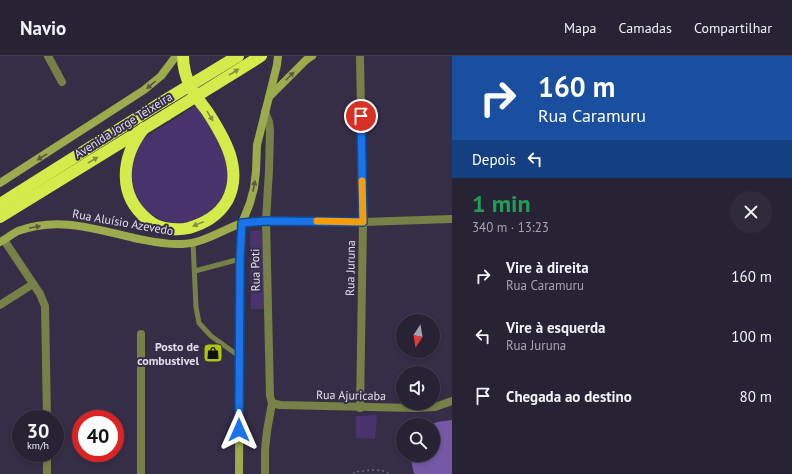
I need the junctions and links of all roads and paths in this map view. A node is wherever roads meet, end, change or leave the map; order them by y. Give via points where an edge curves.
1 (48, 56) edge
2 (176, 56) edge
3 (183, 56) edge
4 (238, 56) edge
5 (261, 56) edge
6 (278, 56) edge
7 (312, 56) edge
8 (360, 56) edge
9 (62, 82) dead end
10 (269, 97) junction
11 (265, 112) junction
12 (144, 128) junction
13 (0, 183) edge
14 (0, 204) edge
15 (0, 217) edge
16 (452, 219) edge
17 (266, 221) junction
18 (363, 222) junction
19 (242, 223) junction
20 (2, 241) edge
21 (193, 243) junction
22 (240, 259) junction
23 (195, 271) junction
24 (33, 284) junction
25 (0, 305) edge
26 (141, 334) dead end
27 (239, 356) junction
28 (452, 401) edge
29 (272, 403) junction
30 (360, 408) junction
31 (47, 410) edge
32 (47, 462) edge
33 (47, 474) edge
34 (141, 474) edge
35 (239, 474) edge
36 (265, 474) edge
37 (352, 474) edge
38 (389, 474) edge

1 - 9 street
2 -> 13 main road via 161,76 144,90
3 -> 12 highway via 191,88 222,135 232,159 234,176 230,195 216,215 184,229 160,227 143,216 127,189 126,166 134,142
4 - 14 highway, Avenida Jorge Teixeira, bridge
12 -> 5 highway, Avenida Jorge Teixeira, bridge
6 - 10 main road
10 -> 7 main road
8 - 18 street, Rua Juruna
10 - 11 main road
11 - 17 street, Rua Poti via 270,132
19 -> 11 main road via 254,188 257,145
15 -> 12 highway, Avenida Jorge Teixeira
16 - 18 street
17 - 18 street
17 - 19 street
17 - 29 street, Rua Poti
18 - 30 street, Rua Juruna
19 - 21 main road, Rua Aluísio Azevedo
19 - 22 main road
20 -> 21 main road, Rua Aluísio Azevedo via 32,227 65,224 81,225 161,243
20 - 24 street
21 - 23 lane
22 - 23 lane
22 - 27 main road
23 - 27 lane via 199,322 211,336
24 - 25 street
24 - 31 street via 45,306
26 - 34 street
27 - 35 main road
28 - 30 street, Rua Ajuricaba via 435,407
29 - 30 street, Rua Ajuricaba
29 - 36 street, Rua Poti via 265,450
32 - 33 street
37 - 38 path via 379,470

